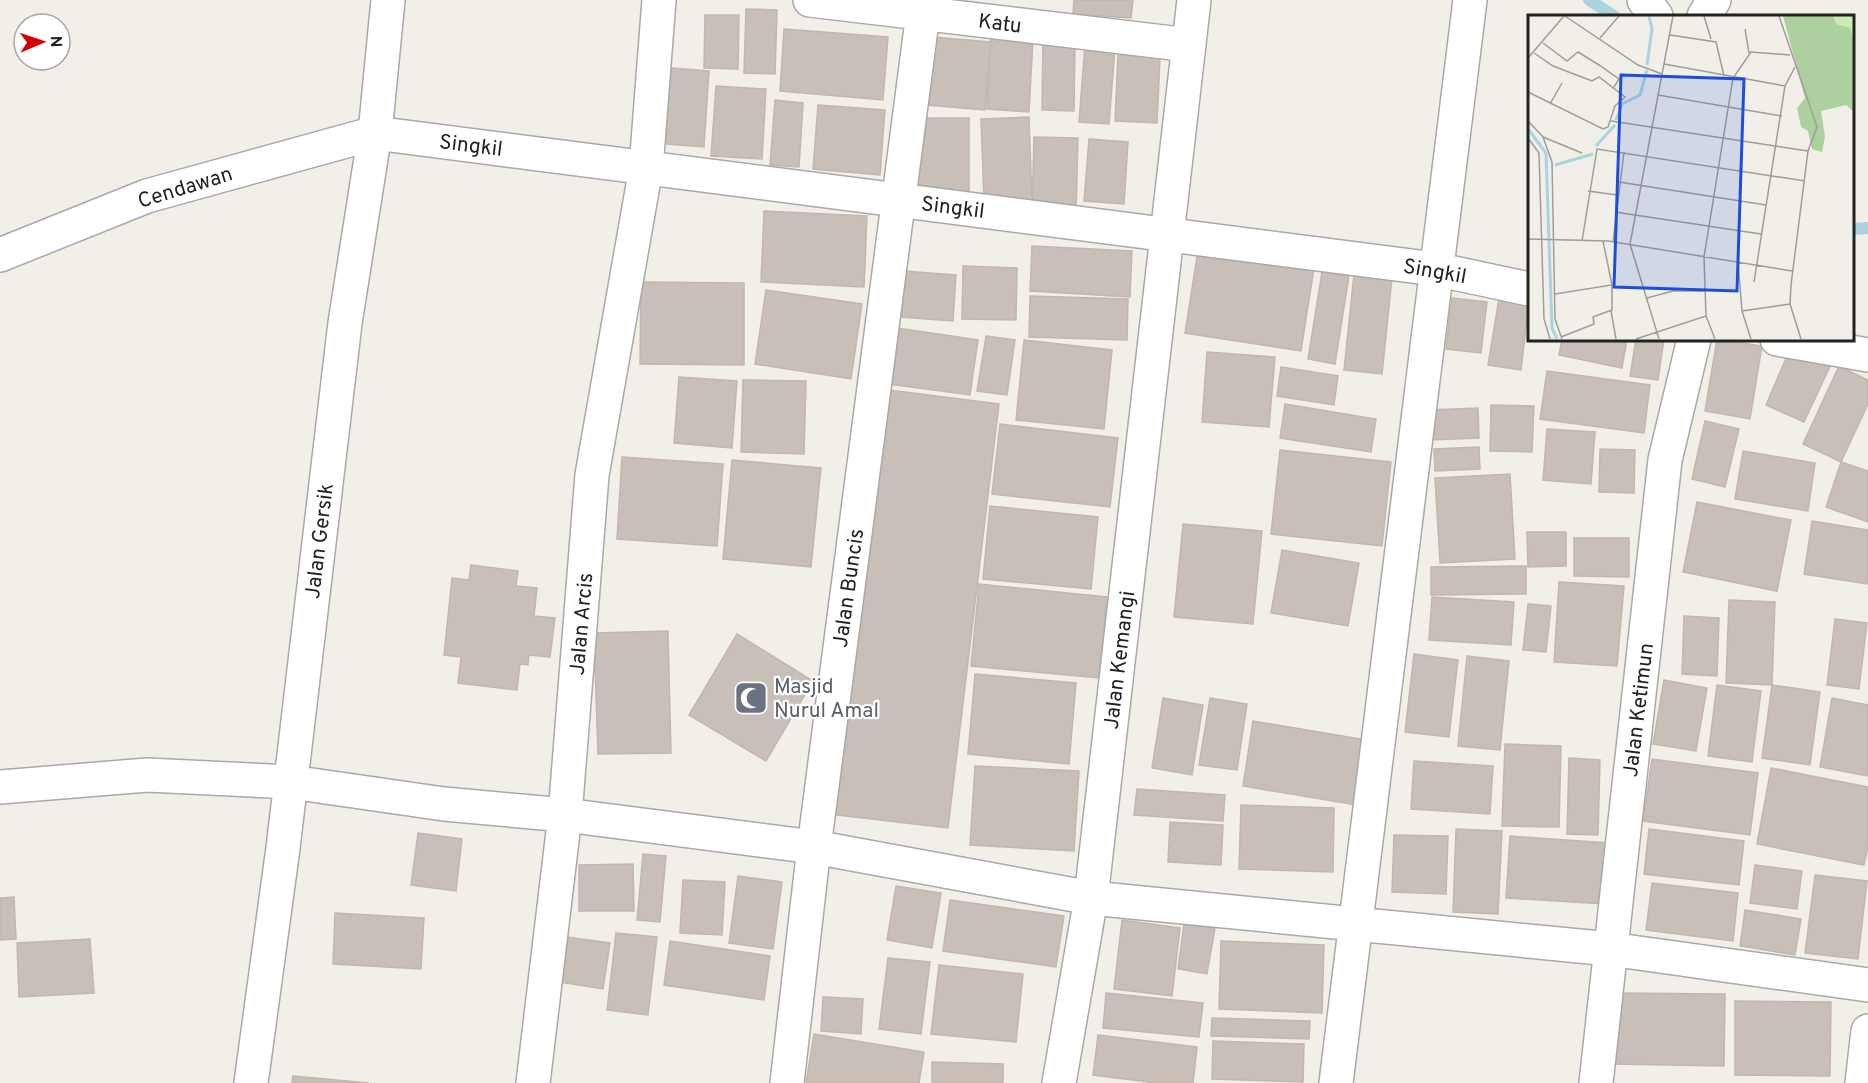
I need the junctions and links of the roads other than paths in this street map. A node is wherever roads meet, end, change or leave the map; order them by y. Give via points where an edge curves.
1 (388, 0) edge
2 (659, 0) edge
3 (811, 0) edge
4 (1194, 0) edge
5 (1470, 0) edge
6 (1644, 0) edge
7 (1714, 0) edge
8 (923, 14) junction
9 (1655, 15) edge
10 (1705, 15) edge
11 (1189, 45) junction
12 (375, 133) junction
13 (646, 168) junction
14 (899, 200) junction
15 (1169, 235) junction
16 (0, 255) edge
17 (1435, 269) junction
18 (1528, 289) edge
19 (1694, 340) edge
20 (1783, 340) edge
21 (1868, 355) edge
22 (291, 782) junction
23 (0, 787) edge
24 (566, 815) junction
25 (814, 847) junction
26 (1091, 898) junction
27 (1354, 923) junction
28 (1610, 949) junction
29 (1868, 986) edge
30 (1868, 1031) edge
31 (251, 1083) edge
32 (533, 1083) edge
33 (787, 1083) edge
34 (1059, 1083) edge
35 (1336, 1083) edge
36 (1596, 1083) edge
37 (1862, 1083) edge

1 - 12 street, Jalan Gersik
2 - 13 street, Jalan Arcis
3 - 8 street, Katu
4 - 11 street, Jalan Kemangi
5 - 17 street
6 - 9 street
7 - 10 street
8 - 11 street, Katu
8 - 14 street, Jalan Buncis
11 - 15 street, Jalan Kemangi
12 - 13 street, Singkil
12 - 16 street, Cendawan via 147,196
12 - 22 street, Jalan Gersik via 345,323
13 - 14 street, Singkil
13 - 24 street, Jalan Arcis via 592,475
14 - 15 street, Singkil
14 - 25 street, Jalan Buncis
15 - 17 street, Singkil
15 - 26 street, Jalan Kemangi
17 - 18 street, Singkil
17 - 27 street
19 - 28 street, Jalan Ketimun via 1665,460
20 - 21 street
22 - 23 street via 147,775
22 - 24 street via 444,804
22 - 31 street, Jalan Gersik
24 - 25 street
24 - 32 street, Jalan Arcis
25 - 26 street
25 - 33 street, Jalan Buncis
26 - 27 street
26 - 34 street, Jalan Kemangi
27 - 28 street
27 - 35 street
28 - 29 street
28 - 36 street, Jalan Ketimun
30 - 37 street

